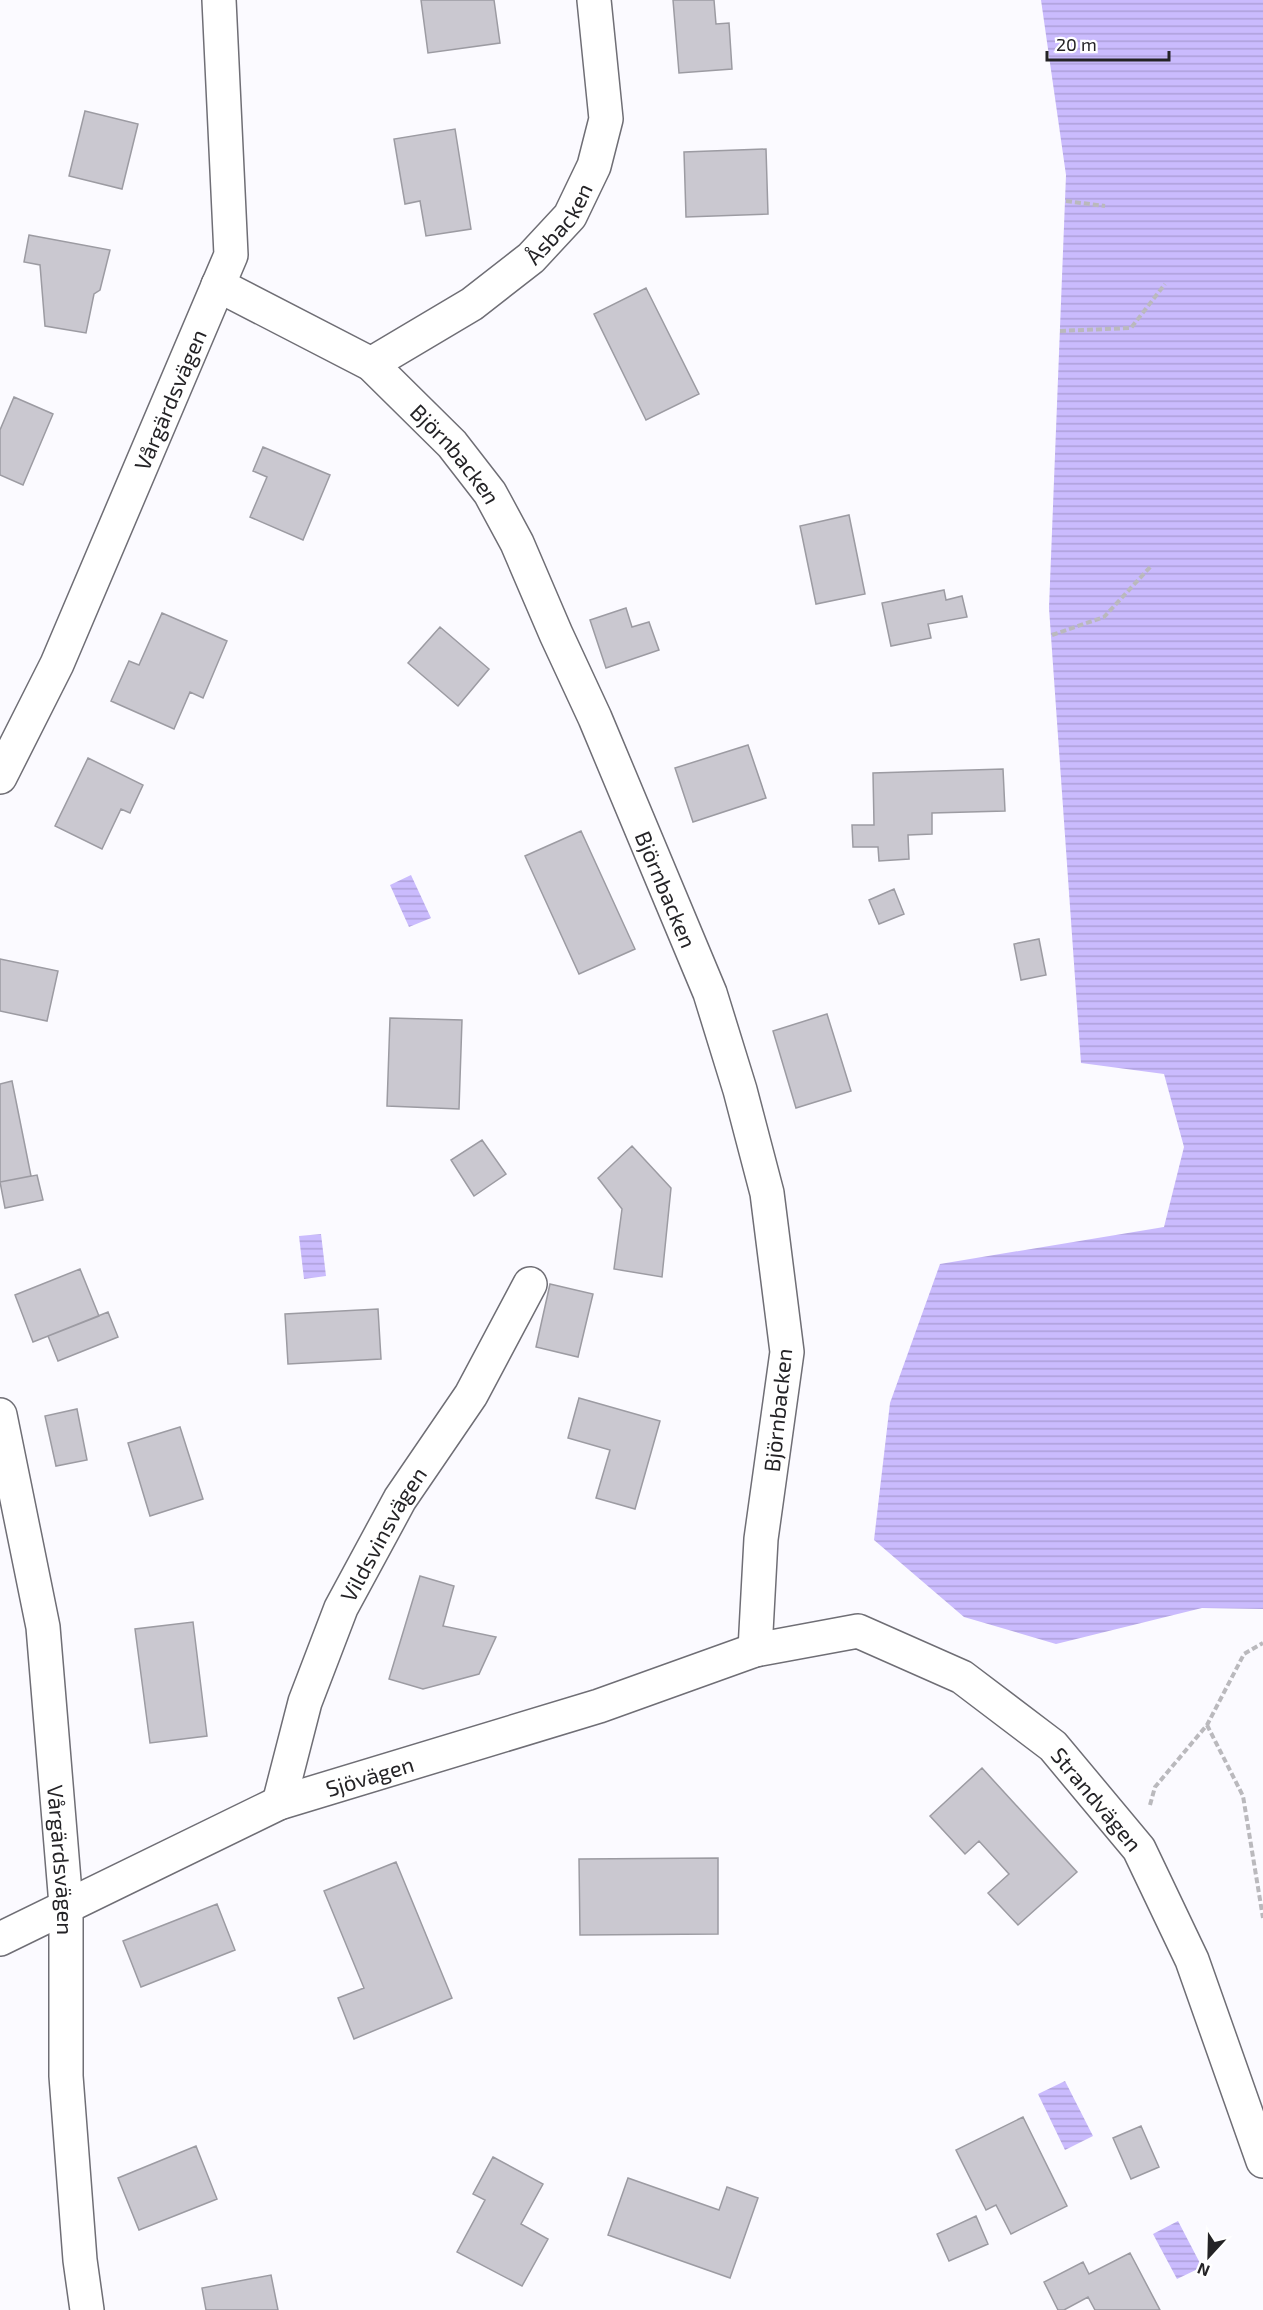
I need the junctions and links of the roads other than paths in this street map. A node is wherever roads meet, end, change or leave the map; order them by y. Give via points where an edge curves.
1 (219, 0) edge
2 (594, 0) edge
3 (218, 285) junction
4 (372, 364) junction
5 (0, 777) edge
6 (530, 1284) dead end
7 (0, 1415) edge
8 (754, 1650) junction
9 (279, 1803) junction
10 (66, 1905) junction
11 (0, 1939) edge
12 (1263, 2161) edge
13 (87, 2310) edge

1 - 3 street, Vårgärdsvägen via 231,255
2 - 4 street, Åsbacken via 606,119 594,166 570,216 531,258 472,304
3 - 4 street, Björnbacken
3 - 5 street, Vårgärdsvägen via 57,664
4 - 8 street, Björnbacken via 452,444 490,493 517,543 710,993 740,1090 767,1193 787,1352 761,1539
6 - 9 street, Vildsvinsvägen via 471,1395 400,1500 341,1608 305,1702
7 - 10 street, Vårgärdsvägen via 43,1627
8 - 9 street, Sjövägen via 599,1706
8 - 12 street, Strandvägen via 858,1631 962,1677 1053,1746 1139,1849 1192,1960
9 - 10 street, Sjövägen
10 - 11 street, Sjövägen
10 - 13 street, Vårgärdsvägen via 66,2076

